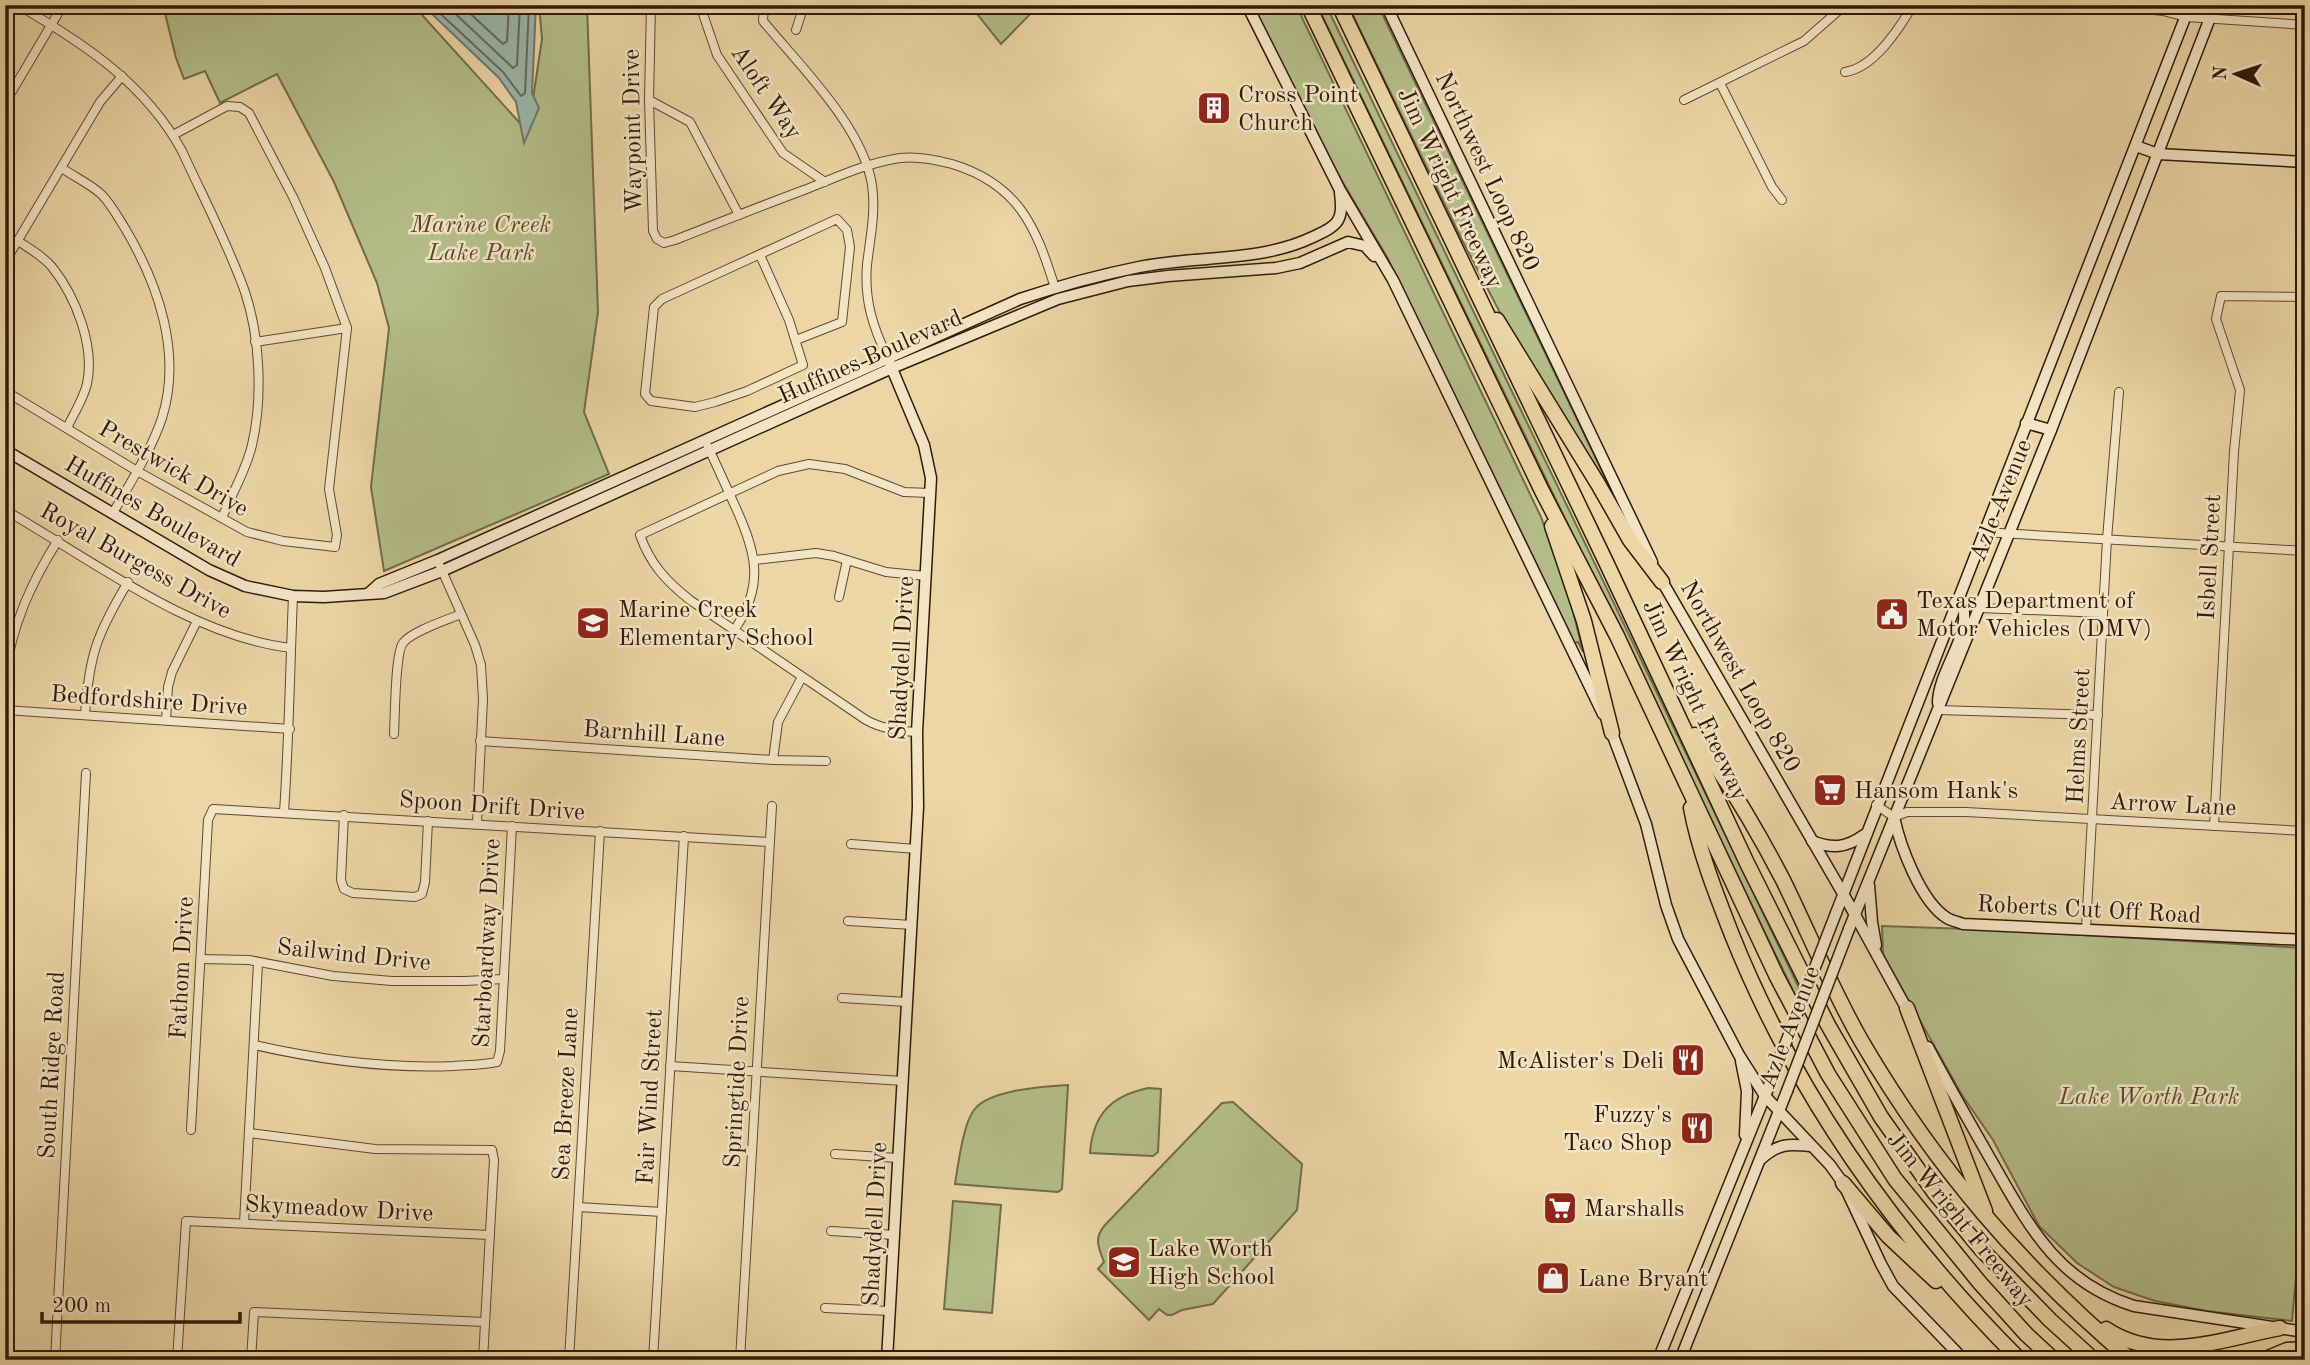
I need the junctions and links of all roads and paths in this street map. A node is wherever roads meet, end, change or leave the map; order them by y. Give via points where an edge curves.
1 (18, 5) edge
2 (63, 5) edge
3 (651, 5) edge
4 (702, 5) edge
5 (764, 5) edge
6 (804, 5) edge
7 (1247, 5) edge
8 (1308, 5) edge
9 (1339, 5) edge
10 (1386, 5) edge
11 (1832, 5) edge
12 (1845, 5) edge
13 (1913, 5) edge
14 (2111, 5) edge
15 (2190, 5) edge
16 (2215, 5) edge
17 (1838, 13) junction
18 (2186, 17) junction
19 (2210, 19) junction
20 (52, 25) junction
21 (2305, 25) edge
22 (796, 30) dead end
23 (1845, 72) dead end
24 (122, 76) junction
25 (1720, 83) junction
26 (649, 100) junction
27 (1684, 100) dead end
28 (5, 103) edge
29 (173, 135) junction
30 (2136, 146) junction
31 (2158, 154) junction
32 (2305, 162) edge
33 (868, 165) junction
34 (62, 168) junction
35 (825, 181) junction
36 (1340, 190) junction
37 (1782, 200) dead end
38 (739, 215) junction
39 (2106, 221) junction
40 (2129, 229) junction
41 (18, 241) junction
42 (1453, 247) junction
43 (760, 255) junction
44 (1240, 257) junction
45 (5, 262) edge
46 (2088, 265) junction
47 (1242, 272) junction
48 (2111, 274) junction
49 (1393, 280) junction
50 (2305, 289) edge
51 (1056, 293) junction
52 (2304, 297) edge
53 (347, 328) junction
54 (796, 340) junction
55 (255, 342) junction
56 (890, 363) junction
57 (5, 391) edge
58 (2119, 392) dead end
59 (2026, 423) junction
60 (68, 428) junction
61 (2051, 430) junction
62 (708, 446) junction
63 (9, 452) edge
64 (5, 466) edge
65 (137, 471) junction
66 (1542, 491) junction
67 (930, 493) junction
68 (729, 494) junction
69 (563, 503) junction
70 (5, 510) edge
71 (113, 513) junction
72 (568, 515) junction
73 (222, 518) junction
74 (1983, 532) junction
75 (2009, 533) junction
76 (2107, 539) junction
77 (58, 540) junction
78 (2229, 547) junction
79 (2305, 551) edge
80 (755, 560) junction
81 (847, 561) junction
82 (440, 566) junction
83 (926, 576) junction
84 (128, 582) junction
85 (1662, 582) junction
86 (293, 596) junction
87 (839, 597) dead end
88 (1956, 604) junction
89 (1980, 608) junction
90 (2103, 613) junction
91 (461, 614) junction
92 (197, 621) junction
93 (735, 629) junction
94 (291, 648) junction
95 (5, 676) edge
96 (802, 677) junction
97 (5, 710) edge
98 (1938, 710) junction
99 (85, 715) junction
100 (2098, 715) junction
101 (166, 720) junction
102 (1681, 722) junction
103 (290, 729) junction
104 (917, 733) junction
105 (1612, 733) junction
106 (394, 734) dead end
107 (480, 741) junction
108 (773, 760) junction
109 (826, 761) dead end
110 (86, 773) dead end
111 (1690, 793) junction
112 (1876, 805) junction
113 (772, 806) dead end
114 (213, 809) joint
115 (284, 812) junction
116 (344, 816) junction
117 (1894, 817) junction
118 (2092, 819) junction
119 (428, 821) junction
120 (477, 824) junction
121 (512, 826) junction
122 (2214, 826) junction
123 (600, 831) junction
124 (2305, 831) edge
125 (1864, 835) junction
126 (684, 836) junction
127 (1812, 841) junction
128 (769, 842) junction
129 (852, 844) dead end
130 (916, 849) junction
131 (1869, 878) junction
132 (1843, 893) junction
133 (1855, 913) junction
134 (848, 921) dead end
135 (912, 925) junction
136 (2086, 929) junction
137 (2305, 940) edge
138 (1879, 958) junction
139 (201, 959) junction
140 (258, 963) junction
141 (504, 979) junction
142 (842, 998) dead end
143 (907, 1002) junction
144 (1907, 1008) junction
145 (254, 1045) junction
146 (1739, 1055) junction
147 (670, 1066) junction
148 (757, 1071) junction
149 (903, 1081) junction
150 (1765, 1096) junction
151 (1779, 1113) junction
152 (191, 1130) dead end
153 (249, 1133) junction
154 (1744, 1146) junction
155 (1811, 1146) junction
156 (835, 1154) dead end
157 (898, 1158) junction
158 (1759, 1161) junction
159 (1843, 1183) junction
160 (578, 1207) junction
161 (662, 1212) junction
162 (1989, 1222) junction
163 (244, 1223) junction
164 (831, 1231) dead end
165 (490, 1235) junction
166 (894, 1235) junction
167 (825, 1308) dead end
168 (890, 1311) junction
169 (2075, 1312) junction
170 (1977, 1317) junction
171 (485, 1322) junction
172 (2280, 1328) junction
173 (2305, 1332) edge
174 (2305, 1349) edge
175 (55, 1360) edge
176 (177, 1360) edge
177 (251, 1360) edge
178 (483, 1360) edge
179 (569, 1360) edge
180 (653, 1360) edge
181 (740, 1360) edge
182 (887, 1360) edge
183 (1658, 1360) edge
184 (1680, 1360) edge
185 (1964, 1360) edge
186 (2020, 1360) edge
187 (2054, 1360) edge
188 (2094, 1360) edge
189 (2131, 1360) edge
190 (2263, 1360) edge

1 - 20 street
2 - 20 street
3 - 26 street, Waypoint Drive
4 - 35 street, Aloft Way via 717,55 783,153
5 - 33 street, Shadydell Drive via 763,21 857,139
6 - 22 street
7 - 36 main road
8 - 66 highway, Jim Wright Freeway
9 - 42 highway, Jim Wright Freeway
10 - 85 main road, Northwest Loop 820
11 - 17 street
12 - 17 street
13 - 23 street via 1873,57
14 - 18 street
15 - 18 main road, Azle Avenue
16 - 19 main road, Azle Avenue
17 - 25 street via 1804,41
18 - 19 street
18 - 30 main road, Azle Avenue
19 - 21 street
19 - 31 main road, Azle Avenue
20 - 24 street
20 - 28 street
24 - 29 street via 144,96
24 - 34 street via 100,102
25 - 27 street
25 - 37 street
26 - 38 street via 690,122
26 - 38 street, Waypoint Drive via 653,231 657,239 664,243 675,240
29 - 53 street via 227,106 249,113 293,197
29 - 55 street via 246,294
30 - 31 main road
30 - 39 main road, Azle Avenue
31 - 32 main road
31 - 40 main road, Azle Avenue
33 - 35 street, Waypoint Drive
33 - 51 street, Waypoint Drive via 903,158 941,161 976,172 1003,189 1024,213 1042,247
33 - 56 street, Shadydell Drive via 874,213 869,311
34 - 41 street
34 - 65 street via 102,195 121,223 138,251 168,333 169,386 162,420
35 - 38 street, Waypoint Drive
36 - 44 main road, Huffines Boulevard via 1338,221 1329,230 1298,244
36 - 49 main road
39 - 40 main road
39 - 46 main road, Azle Avenue
40 - 48 main road, Azle Avenue
41 - 45 street
41 - 60 street via 58,275 88,342 86,386
42 - 85 highway via 1465,253 1496,318 1629,540
42 - 102 highway, Jim Wright Freeway
43 - 54 street
43 - 54 street via 837,219 847,230 850,247 842,322
43 - 54 street, Huffines Boulevard via 662,299 654,307 645,394 651,401 695,407 747,391 803,365
44 - 47 main road
44 - 51 main road, Huffines Boulevard via 1141,267
46 - 48 main road
46 - 59 main road, Azle Avenue
47 - 49 main road, Huffines Boulevard via 1300,263 1341,244 1356,243 1372,253
47 - 51 main road, Huffines Boulevard via 1168,276
48 - 61 main road, Azle Avenue
49 - 105 main road
50 - 52 street
51 - 56 main road, Huffines Boulevard
52 - 78 street, Isbell Street via 2221,296 2216,319 2240,390
53 - 55 street
53 - 73 street, Prestwick Drive via 329,489 335,547 260,536
55 - 73 street via 257,419 249,459
56 - 62 main road, Huffines Boulevard
56 - 67 main road, Shadydell Drive via 924,445
57 - 60 street, Prestwick Drive
58 - 76 street, Helms Street
59 - 61 main road
59 - 74 main road, Azle Avenue
60 - 65 street, Prestwick Drive
61 - 75 main road, Azle Avenue
62 - 68 street
62 - 69 main road, Huffines Boulevard
62 - 72 main road, Huffines Boulevard
63 - 64 street
63 - 71 main road, Huffines Boulevard
65 - 71 street
65 - 73 street, Prestwick Drive
66 - 105 highway via 1584,621
66 - 111 highway, Jim Wright Freeway via 1617,636
67 - 68 street via 904,492 845,469 809,464 778,471
67 - 83 main road, Shadydell Drive
68 - 80 street
68 - 93 street via 640,535 650,559 671,585
69 - 72 street
69 - 82 main road, Huffines Boulevard
70 - 77 street, Royal Burgess Drive
71 - 86 main road, Huffines Boulevard via 209,570 244,586
72 - 82 main road, Huffines Boulevard
74 - 75 street
74 - 88 main road, Azle Avenue
75 - 76 street
75 - 89 main road, Azle Avenue
76 - 78 street
76 - 90 street, Helms Street
77 - 84 street, Royal Burgess Drive
77 - 95 street via 26,595 12,635
78 - 79 street
78 - 122 street, Isbell Street
80 - 81 street via 816,553
80 - 93 street via 753,592
81 - 83 street
81 - 87 street
82 - 86 main road, Huffines Boulevard via 384,593
82 - 91 street
83 - 104 main road, Shadydell Drive
84 - 92 street, Royal Burgess Drive
84 - 99 street via 92,654
85 - 127 main road, Northwest Loop 820
86 - 94 street
88 - 98 main road via 1963,607 1963,627 1938,690
88 - 112 main road, Azle Avenue
89 - 90 street
89 - 98 main road, Azle Avenue
90 - 100 street, Helms Street
91 - 106 street via 403,643
91 - 107 street via 481,665
92 - 94 street, Royal Burgess Drive via 245,640
92 - 101 street via 172,672
93 - 96 street
94 - 103 street
96 - 104 street via 880,727
96 - 108 street via 778,722
97 - 99 street, Bedfordshire Drive
98 - 100 street
98 - 117 main road, Azle Avenue
99 - 101 street, Bedfordshire Drive
100 - 118 street, Helms Street
101 - 103 street, Bedfordshire Drive
102 - 162 highway via 1695,735 1751,823 1841,1003 1894,1094
102 - 188 highway, Jim Wright Freeway via 1828,1026 1881,1117 1982,1249
103 - 115 street
104 - 130 main road, Shadydell Drive
105 - 146 main road via 1646,824 1678,939
107 - 108 street, Barnhill Lane
107 - 120 street
108 - 109 street, Barnhill Lane
110 - 175 street, South Ridge Road
111 - 170 highway via 1694,823 1720,905 1792,1060 1868,1183
111 - 187 highway, Jim Wright Freeway via 1804,1031 1866,1136 1972,1273
112 - 117 street
112 - 125 main road, Azle Avenue
113 - 128 street, Springtide Drive
114 - 115 street, Spoon Drift Drive
114 - 139 street, Fathom Drive via 208,820
115 - 116 street, Spoon Drift Drive
116 - 119 street, Spoon Drift Drive
116 - 119 street via 344,889 415,897 424,890
117 - 118 street, Arrow Lane via 1908,812 1966,812
117 - 131 main road, Azle Avenue
117 - 136 main road, Roberts Cut Off Road via 1923,891 1947,918 1963,924
118 - 122 street, Arrow Lane
118 - 136 street, Helms Street
119 - 120 street, Spoon Drift Drive
120 - 121 street, Spoon Drift Drive
121 - 123 street, Spoon Drift Drive
121 - 141 street, Starboardway Drive
122 - 124 street, Arrow Lane
123 - 126 street, Spoon Drift Drive
123 - 160 street, Sea Breeze Lane
125 - 127 main road via 1839,847
125 - 132 main road, Azle Avenue
126 - 128 street, Spoon Drift Drive
126 - 147 street, Fair Wind Street
127 - 132 main road, Northwest Loop 820
128 - 148 street, Springtide Drive
129 - 130 street
130 - 135 main road, Shadydell Drive
131 - 133 main road, Azle Avenue
131 - 138 main road
132 - 133 main road, Northwest Loop 820
132 - 150 main road, Azle Avenue, bridge
133 - 138 main road, Northwest Loop 820
133 - 151 main road, Azle Avenue, bridge
134 - 135 street
135 - 143 main road, Shadydell Drive
136 - 137 main road, Roberts Cut Off Road
138 - 144 main road, Northwest Loop 820
139 - 140 street, Sailwind Drive
139 - 152 street, Fathom Drive
140 - 141 street, Sailwind Drive via 392,981
140 - 145 street
141 - 145 street, Starboardway Drive via 497,1062 374,1065
142 - 143 street
143 - 149 main road, Shadydell Drive
144 - 162 highway
144 - 172 main road, Northwest Loop 820 via 2030,1228 2063,1267 2094,1289 2134,1306
145 - 153 street
146 - 150 main road
146 - 154 main road via 1747,1091
147 - 148 street
147 - 161 street, Fair Wind Street
148 - 149 street
148 - 181 street, Springtide Drive
149 - 157 main road, Shadydell Drive
150 - 151 main road
150 - 154 main road, Azle Avenue
151 - 155 main road
151 - 158 main road, Azle Avenue
153 - 163 street
153 - 165 street via 362,1149 492,1150
154 - 183 main road, Azle Avenue
155 - 158 main road via 1774,1147
155 - 159 main road
156 - 157 street
157 - 166 main road, Shadydell Drive
158 - 184 main road, Azle Avenue
159 - 170 highway via 1888,1236
159 - 185 main road via 1893,1286
160 - 161 street
160 - 179 street, Sea Breeze Lane
161 - 180 street, Fair Wind Street
162 - 169 highway
163 - 165 street, Skymeadow Drive
163 - 176 street, Skymeadow Drive via 186,1221
164 - 166 street
165 - 171 street
166 - 168 main road, Shadydell Drive
167 - 168 street
168 - 182 main road, Shadydell Drive
169 - 172 highway via 2119,1338 2168,1349 2203,1346
169 - 189 highway
170 - 186 highway
171 - 177 street via 254,1312
171 - 178 street
172 - 173 main road, Northwest Loop 820
174 - 190 highway via 2287,1350

